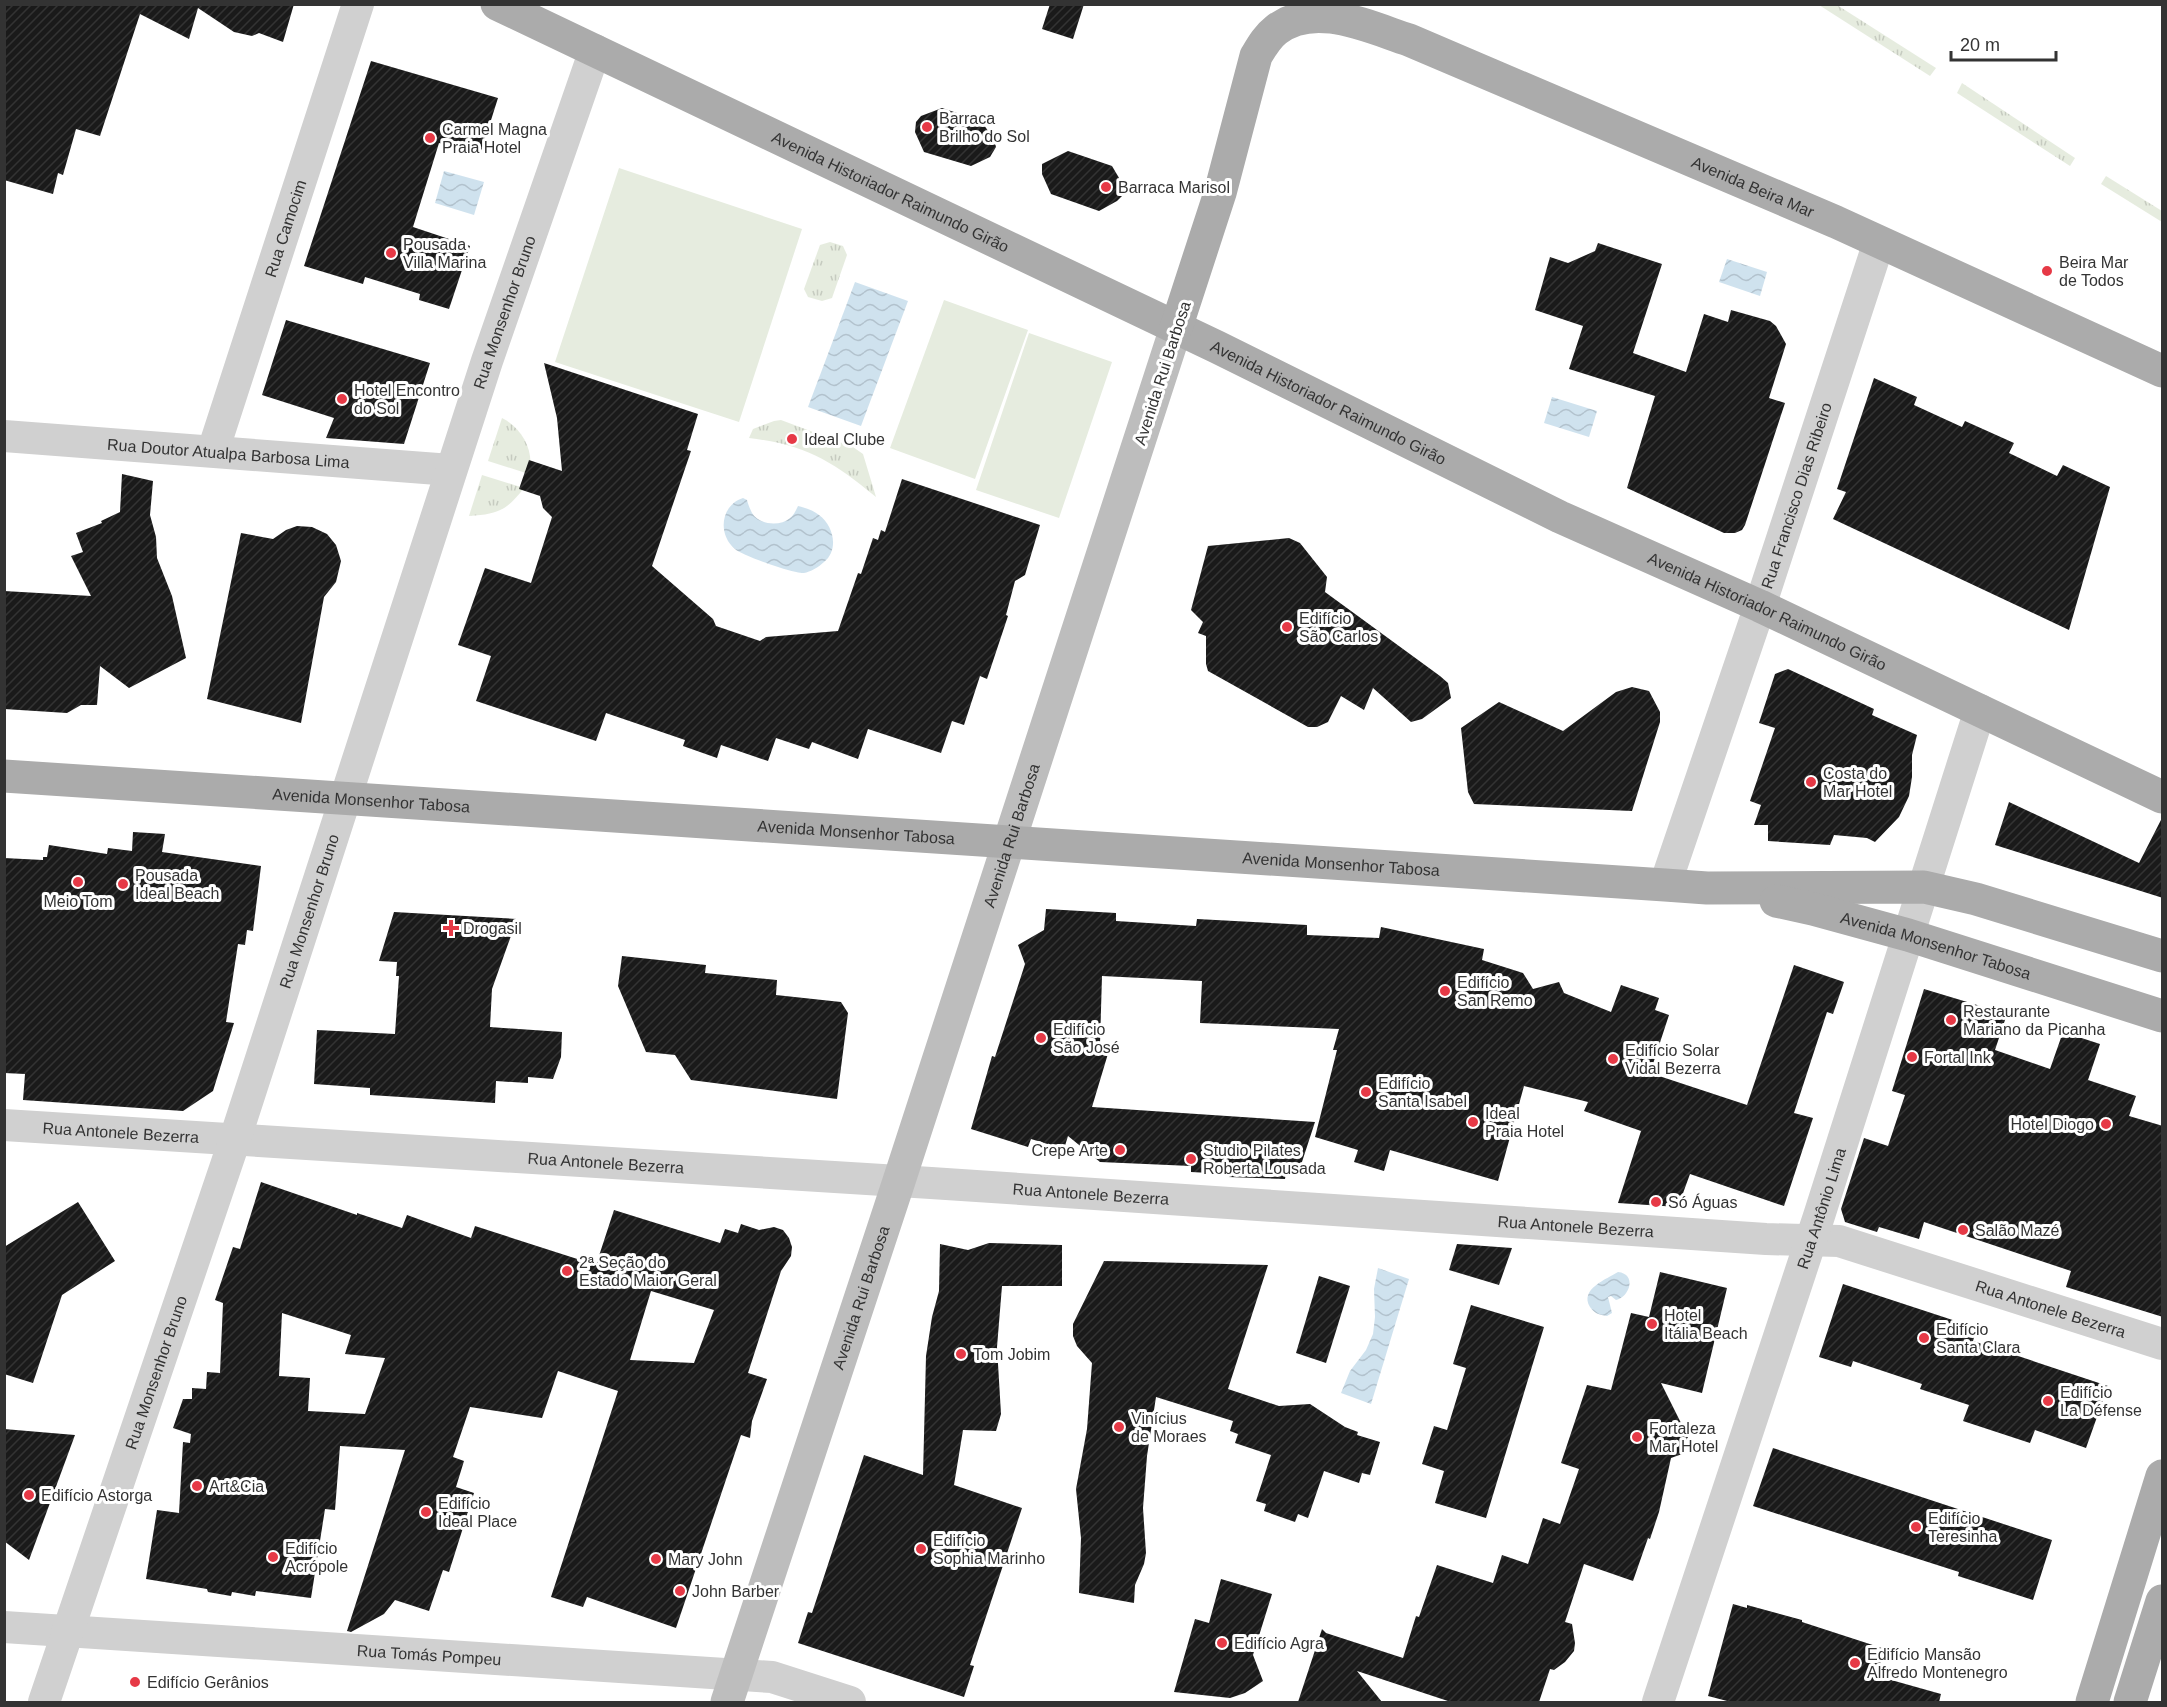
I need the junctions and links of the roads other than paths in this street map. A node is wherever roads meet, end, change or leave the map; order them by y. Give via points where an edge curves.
1 (358, 4) edge
2 (497, 4) edge
3 (1336, 18) joint
4 (594, 50) junction
5 (1879, 242) junction
6 (1176, 328) junction
7 (2163, 371) edge
8 (4, 436) edge
9 (213, 451) junction
10 (451, 470) junction
11 (1760, 606) junction
12 (1980, 711) junction
13 (4, 776) edge
14 (2163, 797) edge
15 (345, 799) junction
16 (1008, 844) junction
17 (1665, 885) junction
18 (1924, 886) junction
19 (1707, 888) junction
20 (1908, 935) junction
21 (2163, 956) edge
22 (2163, 1016) edge
23 (4, 1125) edge
24 (236, 1139) junction
25 (899, 1181) junction
26 (1811, 1241) junction
27 (2163, 1344) edge
28 (2163, 1476) edge
29 (2163, 1601) edge
30 (4, 1627) edge
31 (67, 1631) junction
32 (731, 1688) edge
33 (44, 1702) edge
34 (850, 1702) edge
35 (1658, 1702) edge
36 (2092, 1702) edge
37 (2130, 1702) edge

1 - 9 street, Rua Camocim
2 - 4 main road, Avenida Historiador Raimundo Girão
3 - 5 main road, Avenida Beira Mar via 1409,40
3 - 6 main road, Avenida Rui Barbosa via 1314,17 1287,23 1266,40 1256,56 1220,193
4 - 6 main road, Avenida Historiador Raimundo Girão
4 - 10 street, Rua Monsenhor Bruno
5 - 7 main road, Avenida Beira Mar
5 - 11 street, Rua Francisco Dias Ribeiro
6 - 11 main road, Avenida Historiador Raimundo Girão via 1560,517
6 - 16 main road, Avenida Rui Barbosa
8 - 9 street, Rua Doutor Atualpa Barbosa Lima
9 - 10 street, Rua Doutor Atualpa Barbosa Lima
10 - 15 street, Rua Monsenhor Bruno
11 - 12 main road, Avenida Historiador Raimundo Girão
11 - 17 street, Rua Francisco Dias Ribeiro
12 - 14 main road, Avenida Historiador Raimundo Girão
12 - 18 street, Rua Antônio Lima
13 - 15 main road, Avenida Monsenhor Tabosa
15 - 16 main road, Avenida Monsenhor Tabosa
15 - 24 street, Rua Monsenhor Bruno
16 - 17 main road, Avenida Monsenhor Tabosa
16 - 25 main road, Avenida Rui Barbosa
17 - 19 main road, Avenida Monsenhor Tabosa
18 - 19 main road, Avenida Monsenhor Tabosa
18 - 20 street, Rua Antônio Lima
18 - 21 main road, Avenida Monsenhor Tabosa
19 - 20 main road, Avenida Monsenhor Tabosa via 1813,909
20 - 22 main road, Avenida Monsenhor Tabosa
20 - 26 street, Rua Antônio Lima
23 - 24 street, Rua Antonele Bezerra
24 - 25 street, Rua Antonele Bezerra
24 - 31 street, Rua Monsenhor Bruno
25 - 26 street, Rua Antonele Bezerra
25 - 32 main road, Avenida Rui Barbosa
26 - 27 street, Rua Antonele Bezerra via 1847,1243
26 - 35 street, Rua Antônio Lima
28 - 36 main road
29 - 37 main road
30 - 31 street, Rua Tomás Pompeu
31 - 32 street, Rua Tomás Pompeu
31 - 33 street, Rua Monsenhor Bruno
32 - 34 street, Rua Tomás Pompeu via 772,1677

